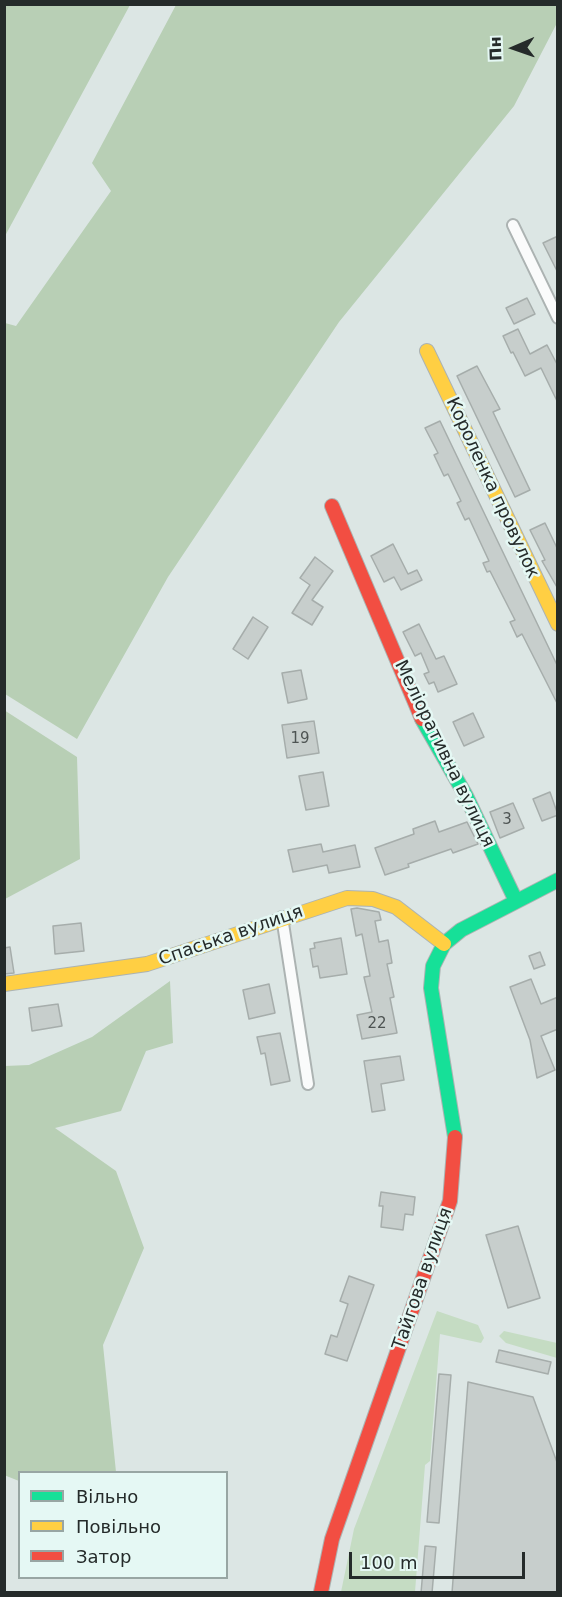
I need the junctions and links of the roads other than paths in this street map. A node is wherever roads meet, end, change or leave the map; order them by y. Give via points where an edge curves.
1 (513, 225) dead end
2 (558, 318) edge
3 (427, 351) dead end
4 (332, 506) dead end
5 (558, 624) edge
6 (558, 880) edge
7 (516, 901) junction
8 (282, 917) junction
9 (444, 944) junction
10 (4, 984) edge
11 (308, 1084) dead end
12 (321, 1593) edge

1 - 2 street
3 - 5 street, Короленка провулок
4 - 7 street, Меліоративна вулиця via 419,713
6 - 7 street
7 - 9 street via 461,930
8 - 9 street, Спаська вулиця via 347,898 373,899 396,907
8 - 10 street, Спаська вулиця via 147,964
8 - 11 street
9 - 12 street, Тайгова вулиця via 433,966 431,988 455,1134 450,1201 332,1539

